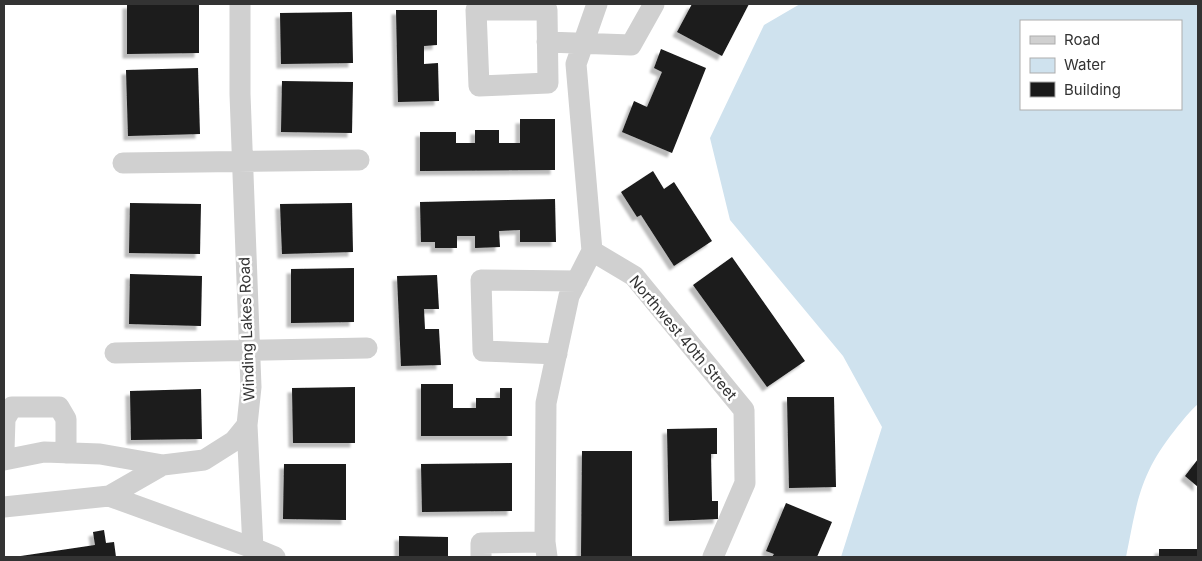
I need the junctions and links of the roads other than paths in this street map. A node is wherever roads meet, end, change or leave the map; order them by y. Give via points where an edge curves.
1 (240, 4) edge
2 (597, 4) edge
3 (654, 4) edge
4 (547, 42) junction
5 (582, 44) junction
6 (359, 160) dead end
7 (242, 162) junction
8 (123, 163) dead end
9 (592, 251) junction
10 (577, 281) junction
11 (367, 348) dead end
12 (249, 350) junction
13 (114, 353) dead end
14 (557, 354) junction
15 (247, 425) junction
16 (4, 451) edge
17 (66, 453) junction
18 (4, 460) edge
19 (163, 465) junction
20 (109, 496) junction
21 (4, 507) edge
22 (253, 548) junction
23 (546, 550) edge
24 (276, 557) edge
25 (481, 557) edge
26 (713, 557) edge

1 - 7 street, Winding Lakes Road
2 - 5 street
3 - 5 street via 630,44
4 - 4 street via 548,83 479,86 476,10 547,10
4 - 5 street
5 - 9 street via 576,64
6 - 7 street
7 - 8 street
7 - 12 street, Winding Lakes Road
9 - 10 street
9 - 26 street, Northwest 40th Street via 634,276 744,410 745,483
10 - 14 street via 569,296
10 - 14 street via 481,280 483,351
11 - 12 street
12 - 13 street
12 - 15 street, Winding Lakes Road via 251,387
14 - 23 street via 546,403
15 - 19 street via 234,441 204,460
15 - 22 street, Winding Lakes Road
16 - 17 street via 5,419 12,407 59,407 66,419
17 - 18 street via 44,452
17 - 19 street via 100,454
19 - 20 street
20 - 21 street
20 - 22 street
22 - 24 street
23 - 25 street via 481,543

